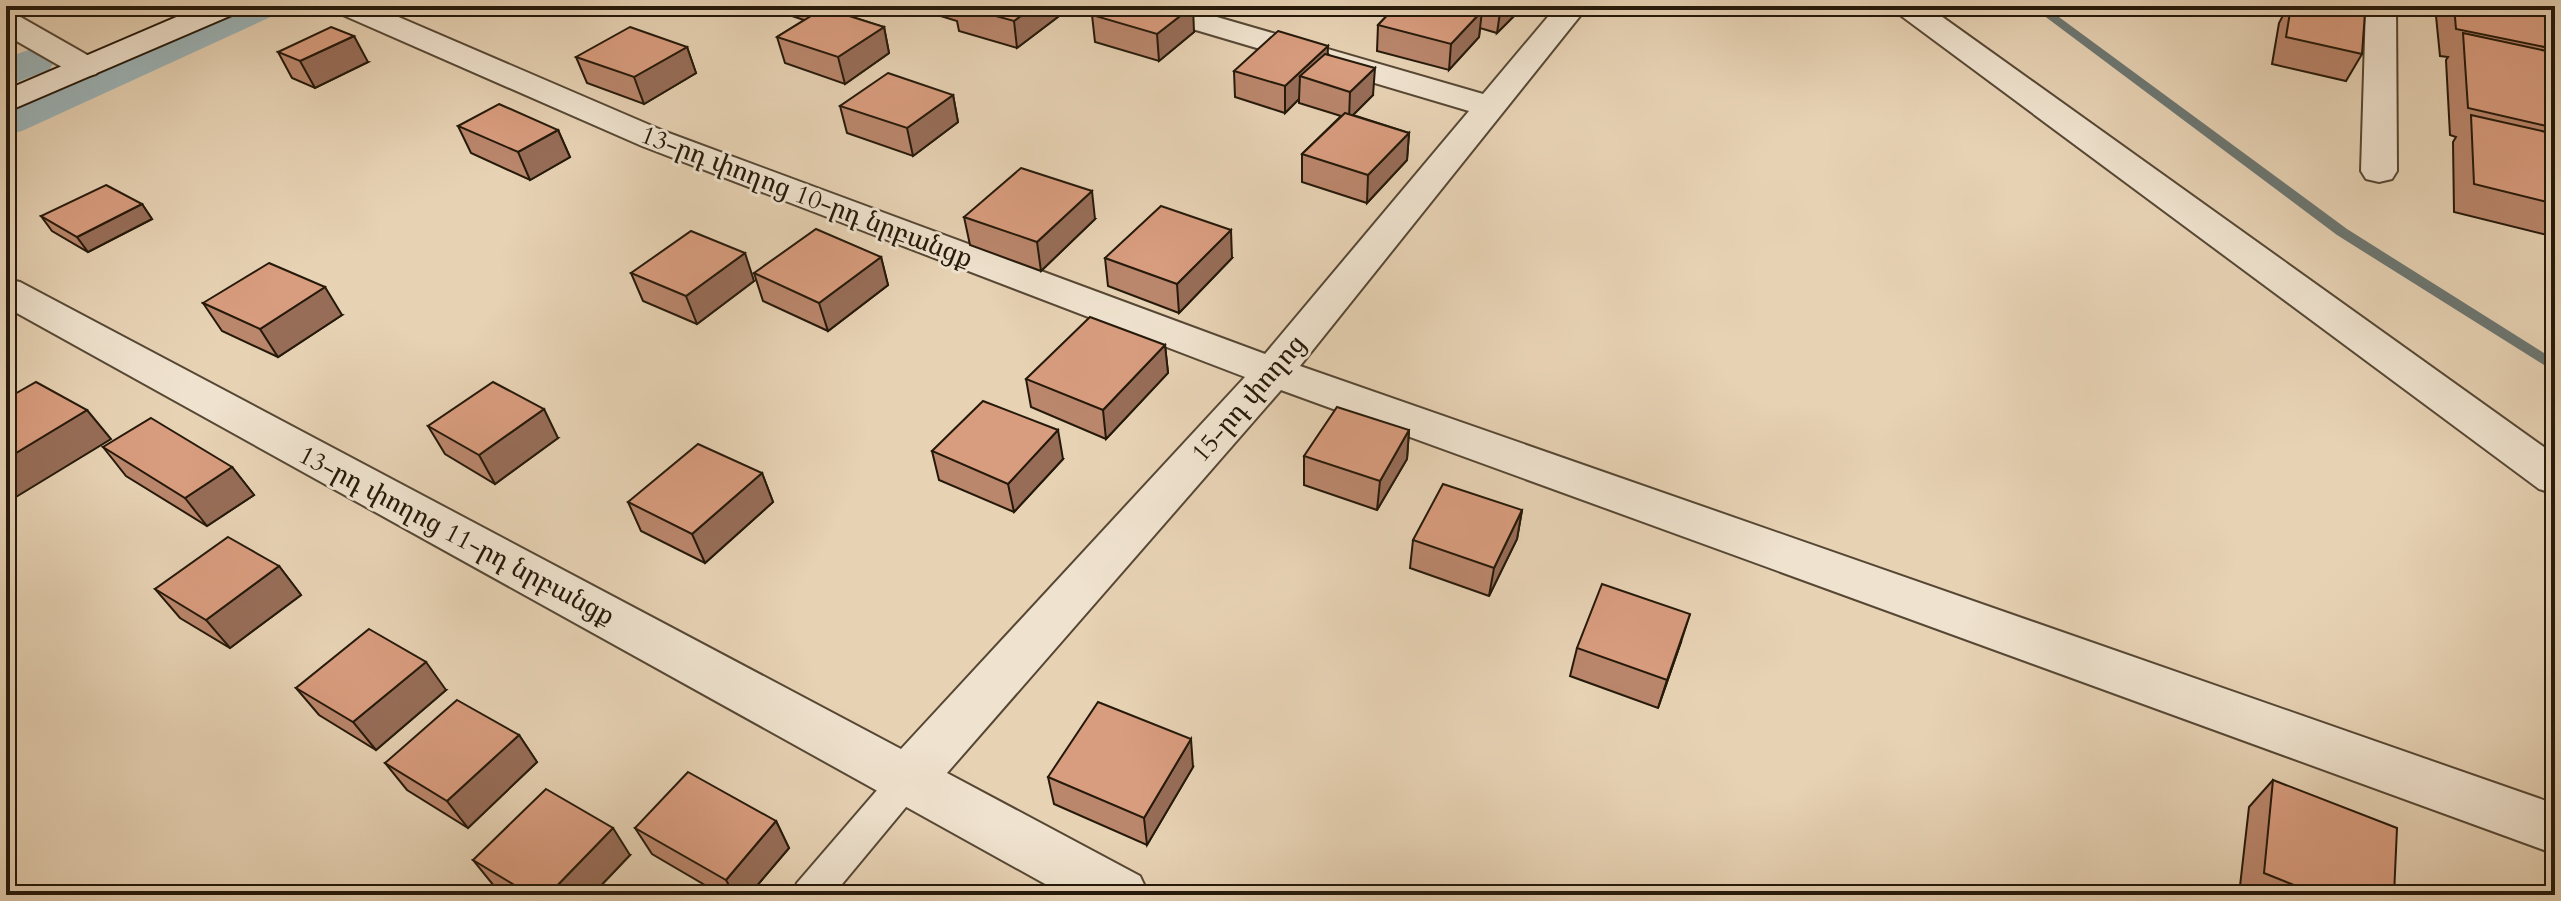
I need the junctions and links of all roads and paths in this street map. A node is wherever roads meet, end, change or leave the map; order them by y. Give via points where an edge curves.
1 (228, 6) edge
2 (347, 6) edge
3 (1146, 6) edge
4 (1573, 6) edge
5 (1907, 6) edge
6 (2381, 6) edge
7 (6, 22) edge
8 (85, 67) junction
9 (6, 102) edge
10 (1492, 107) junction
11 (2379, 171) dead end
12 (6, 291) edge
13 (1273, 372) junction
14 (2555, 478) edge
15 (909, 778) junction
16 (2555, 829) edge
17 (810, 895) edge
18 (1120, 895) edge

1 - 8 street
2 - 13 street, 13-րդ փողոց 10-րդ նրբանցք via 654,139
3 - 10 street
4 - 10 street, 15-րդ փողոց
5 - 14 street
6 - 11 street
7 - 8 street
8 - 9 street
10 - 13 street, 15-րդ փողոց
12 - 15 street, 13-րդ փողոց 11-րդ նրբանցք
13 - 15 street, 15-րդ փողոց
13 - 16 street, 13-րդ փողոց 10-րդ նրբանցք
15 - 17 lane
15 - 18 street, 13-րդ փողոց 11-րդ նրբանցք

